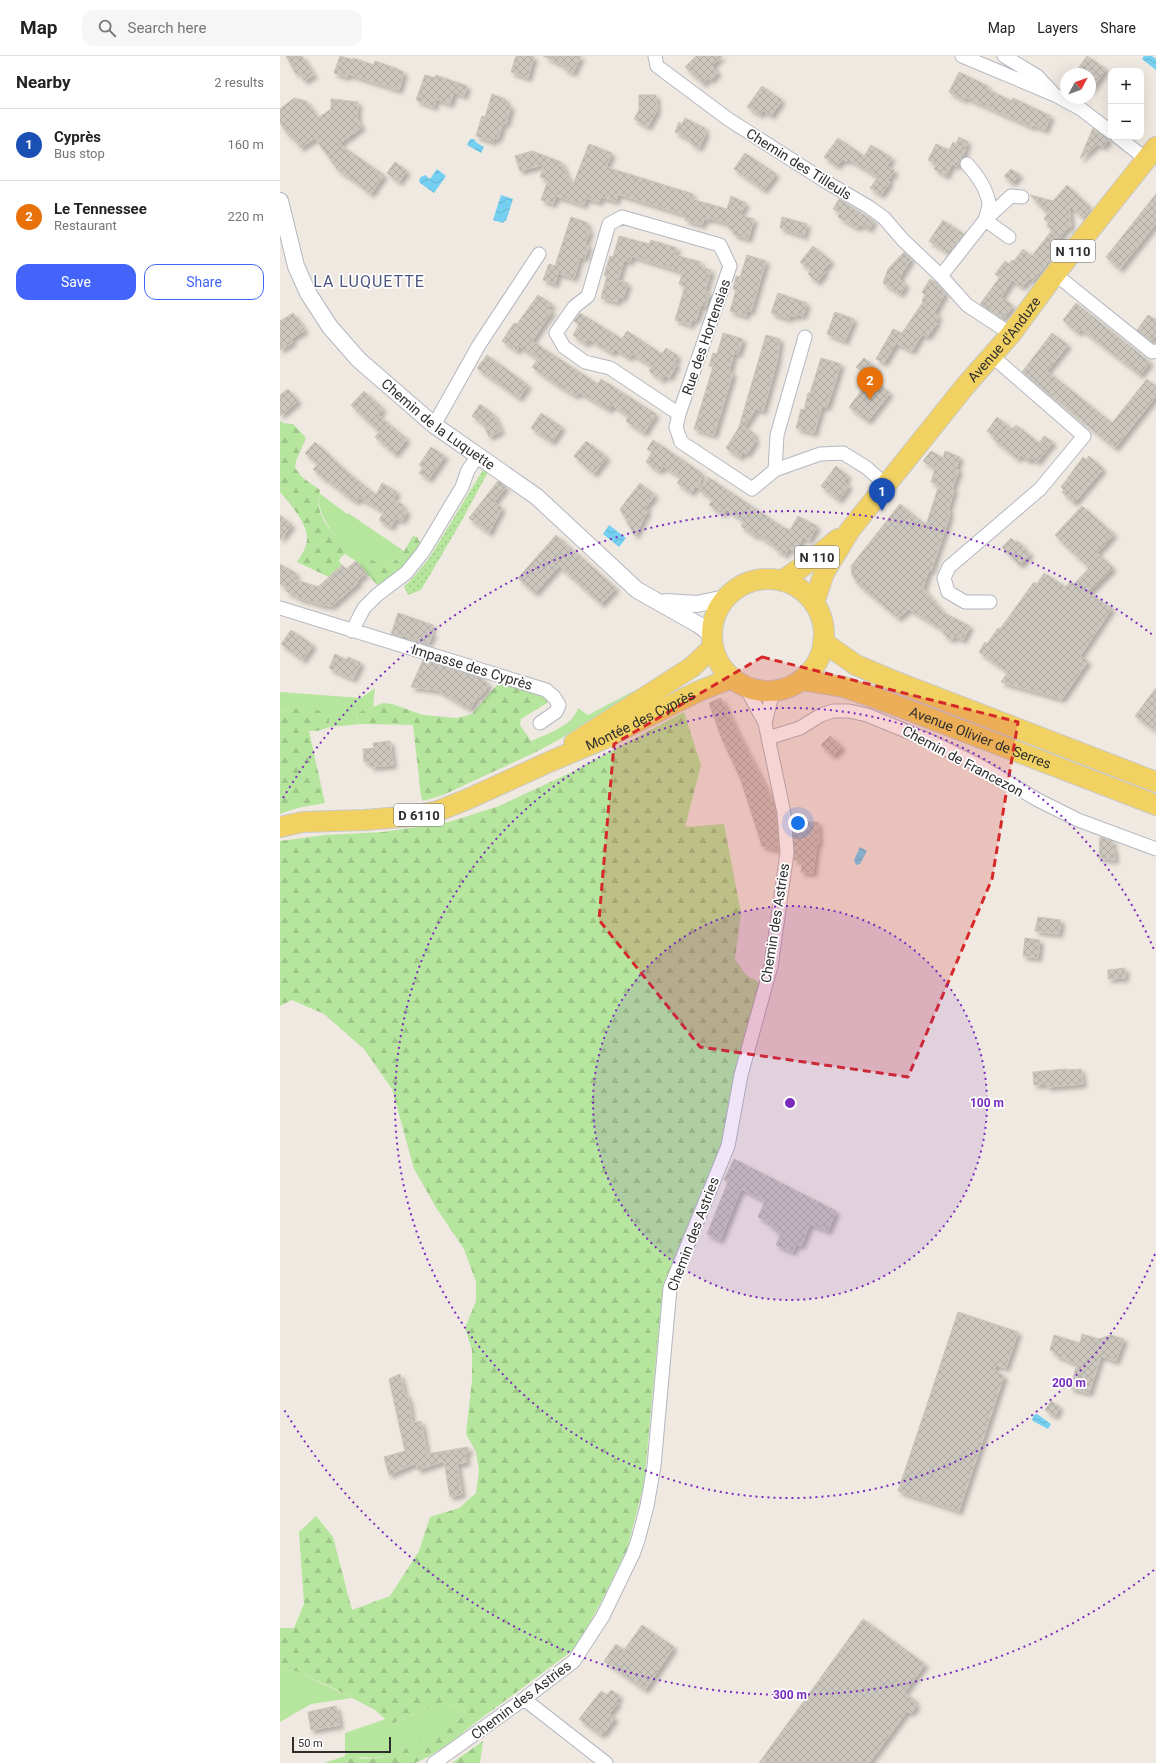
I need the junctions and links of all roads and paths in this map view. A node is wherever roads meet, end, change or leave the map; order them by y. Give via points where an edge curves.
1 (654, 56) edge
2 (962, 56) edge
3 (1004, 56) edge
4 (1055, 95) junction
5 (1108, 130) edge
6 (1124, 140) edge
7 (1151, 153) edge
8 (967, 164) dead end
9 (1022, 198) dead end
10 (280, 201) edge
11 (985, 220) junction
12 (1009, 237) dead end
13 (539, 254) dead end
14 (1055, 274) junction
15 (941, 276) junction
16 (1011, 334) junction
17 (805, 336) dead end
18 (1156, 351) edge
19 (992, 356) junction
20 (679, 414) junction
21 (434, 425) junction
22 (478, 456) junction
23 (775, 470) junction
24 (886, 485) junction
25 (850, 530) junction
26 (782, 581) junction
27 (725, 598) junction
28 (658, 601) junction
29 (990, 602) dead end
30 (814, 603) junction
31 (280, 608) edge
32 (352, 631) junction
33 (712, 641) junction
34 (823, 642) junction
35 (801, 680) junction
36 (738, 682) junction
37 (773, 691) junction
38 (765, 722) junction
39 (540, 723) dead end
40 (768, 738) junction
41 (548, 762) junction
42 (1156, 782) edge
43 (1156, 805) edge
44 (280, 827) edge
45 (1156, 849) edge
46 (524, 1699) junction
47 (434, 1763) edge
48 (606, 1763) edge

1 - 15 street, Chemin des Tilleuls via 657,66 728,119 884,218
2 - 4 street
3 - 4 street via 1037,76
4 - 5 street via 1081,109
6 - 7 street
7 - 14 main road, Avenue d'Anduze / N 110
8 - 11 street via 985,190 989,205
9 - 11 street via 1011,196
10 - 21 street, Chemin de la Luquette via 301,278 330,327 359,360
11 - 12 street
11 - 15 street
13 - 21 street via 479,345
14 - 16 main road, Avenue d'Anduze / N 110
14 - 18 street via 1152,352
15 - 16 street, Chemin des Tilleuls via 967,305
16 - 19 main road, Avenue d'Anduze / N 110
17 - 23 street via 777,435
19 - 24 main road, Avenue d'Anduze / N 110
19 - 29 street via 1084,436 1040,489 949,567 944,578 948,592 965,602
20 - 20 street, Rue des Hortensias via 610,368 585,362 564,347 556,333 574,307 588,296 609,224 622,217 720,245 730,266
20 - 23 street, Rue des Hortensias via 676,427 681,442 752,489
21 - 22 street, Chemin de la Luquette
22 - 28 street, Chemin de la Luquette via 537,497 637,590
22 - 32 street via 423,552 406,573 364,608
23 - 24 street, Rue des Hortensias via 820,454 843,454 867,468
24 - 25 main road, Avenue d'Anduze / N 110
25 - 26 main road, Avenue d'Anduze / N 110
25 - 30 main road, Avenue d'Anduze / N 110 via 824,573
26 - 27 main road via 751,581
26 - 30 main road via 805,593
27 - 28 street, Chemin de la Luquette via 688,605
27 - 33 main road via 713,622
28 - 33 street, Chemin de la Luquette via 698,624
30 - 34 main road via 824,628
31 - 32 street, Impasse des Cyprès
32 - 39 street, Impasse des Cyprès via 546,690 559,705 556,712
33 - 36 main road via 720,664
33 - 41 main road, Montée des Cyprès / D 6110 via 692,667 587,733
34 - 35 main road via 820,656 812,670
34 - 42 main road, Avenue Olivier de Serres via 856,665 889,679
35 - 37 main road
35 - 43 main road, Avenue Olivier de Serres via 844,687 890,703
36 - 37 main road via 759,690
36 - 38 street, Chemin des Astries
36 - 41 main road, Montée des Cyprès / D 6110 via 699,691 601,740
37 - 38 street, Chemin des Astries
38 - 40 street, Chemin des Astries
40 - 45 street, Chemin de Francezon via 800,728 821,714 833,711 867,715 928,740 1078,820
40 - 46 street, Chemin des Astries via 784,813 787,853 771,966 741,1075 728,1146 670,1288 654,1466 647,1506 634,1554 603,1616 574,1661
41 - 44 main road, Montée des Cyprès / D 6110 via 438,811 365,820 303,822
46 - 47 street, Chemin des Astries
46 - 48 street

